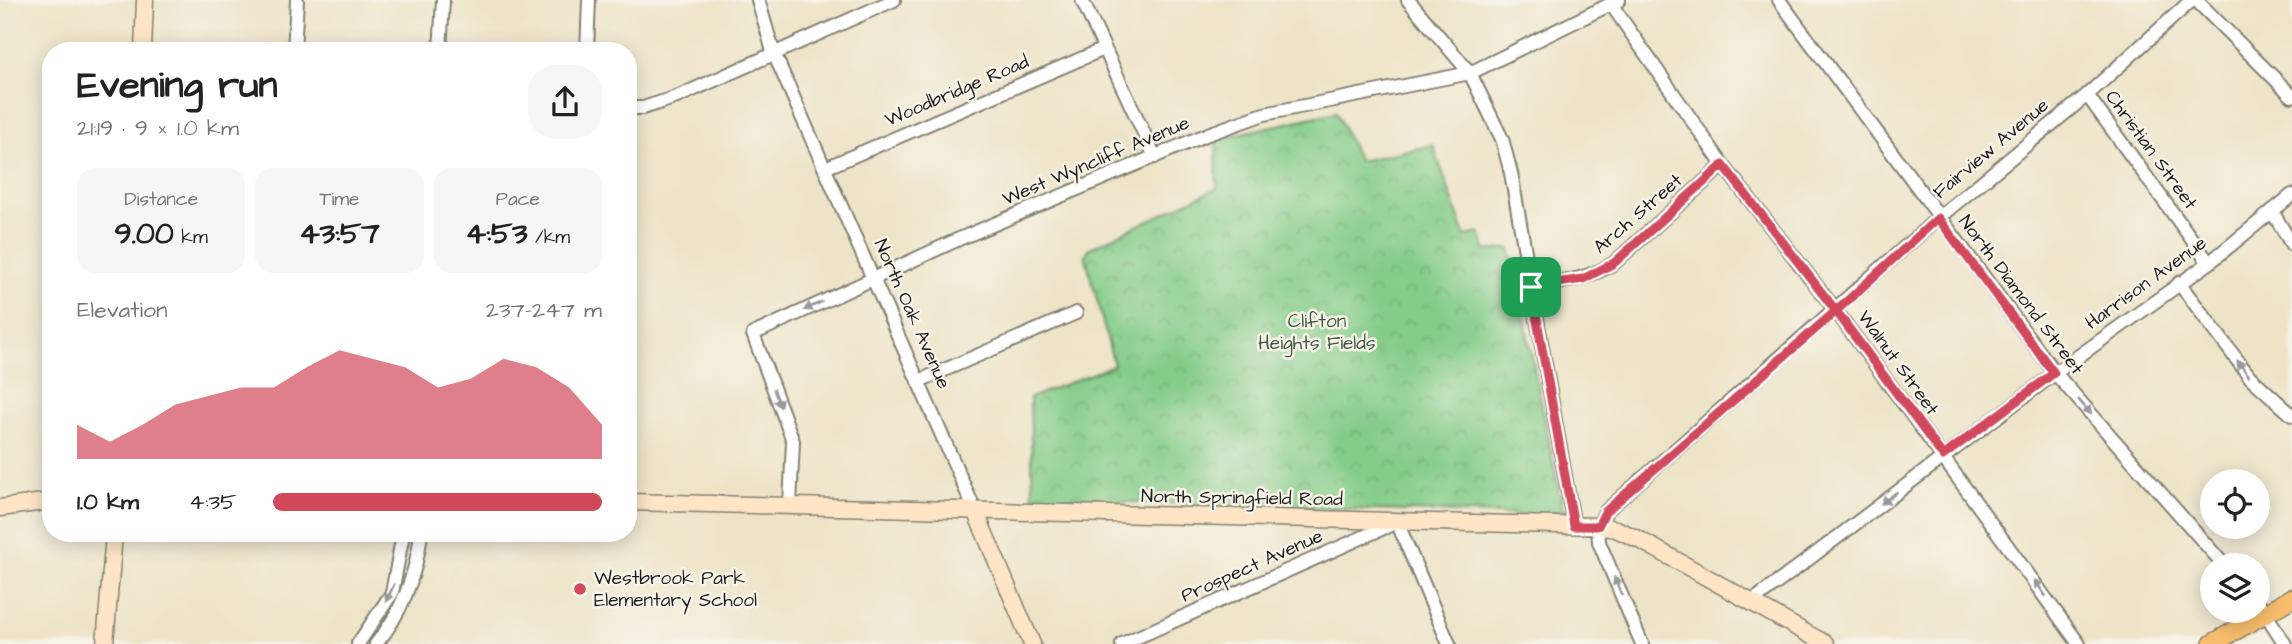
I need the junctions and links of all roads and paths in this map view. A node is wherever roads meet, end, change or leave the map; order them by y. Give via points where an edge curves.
1 (145, 0) edge
2 (297, 0) edge
3 (443, 0) edge
4 (589, 0) edge
5 (758, 0) edge
6 (894, 0) edge
7 (1082, 0) edge
8 (1408, 0) edge
9 (1779, 0) edge
10 (2194, 0) edge
11 (1615, 2) edge
12 (143, 42) edge
13 (295, 42) edge
14 (441, 42) edge
15 (587, 42) edge
16 (1104, 49) junction
17 (773, 51) junction
18 (1470, 73) junction
19 (2087, 95) junction
20 (2292, 96) edge
21 (637, 107) edge
22 (1155, 158) junction
23 (1723, 165) junction
24 (825, 168) junction
25 (2292, 195) edge
26 (2272, 211) junction
27 (1938, 218) junction
28 (2292, 245) edge
29 (2208, 263) junction
30 (873, 278) junction
31 (2179, 283) junction
32 (1531, 287) junction
33 (1836, 311) junction
34 (1076, 313) dead end
35 (2054, 373) junction
36 (919, 381) junction
37 (2292, 415) edge
38 (1943, 456) junction
39 (42, 502) edge
40 (637, 502) edge
41 (790, 505) junction
42 (0, 508) edge
43 (976, 513) junction
44 (1397, 522) junction
45 (1574, 526) junction
46 (1598, 526) junction
47 (113, 542) edge
48 (401, 542) edge
49 (420, 542) edge
50 (2213, 553) edge
51 (2292, 598) edge
52 (1753, 601) junction
53 (2270, 605) edge
54 (2270, 620) edge
55 (2240, 623) edge
56 (1799, 637) edge
57 (106, 644) edge
58 (358, 644) edge
59 (376, 644) edge
60 (1032, 644) edge
61 (1122, 644) edge
62 (1449, 644) edge
63 (1642, 644) edge
64 (1826, 644) edge
65 (2079, 644) edge
66 (2212, 644) edge
67 (2285, 644) edge

1 - 12 main road
2 - 13 street
3 - 14 street
4 - 15 street
5 - 17 street, North Oak Avenue
6 - 17 street
7 - 16 street
8 - 18 street
9 - 27 street, North Diamond Street
10 - 19 street, Fairview Avenue
10 - 20 street
11 - 18 street, West Wyncliff Avenue
11 - 23 street, Walnut Street
16 - 22 street
16 - 24 street, Woodbridge Road
17 - 21 street via 677,97
17 - 24 street, North Oak Avenue
18 - 22 street, West Wyncliff Avenue via 1264,114
18 - 32 street via 1502,139
19 - 27 street, Fairview Avenue
19 - 29 street, Christian Street
22 - 30 street, West Wyncliff Avenue
23 - 32 street, Arch Street via 1606,268 1583,279
23 - 33 street, Walnut Street
24 - 30 street, North Oak Avenue
25 - 26 street, Harrison Avenue
26 - 28 street
26 - 29 street, Harrison Avenue
27 - 33 street, Fairview Avenue
27 - 35 street, North Diamond Street
29 - 31 street, Harrison Avenue
30 - 36 street, North Oak Avenue
30 -> 41 street, West Wyncliff Avenue via 753,334 793,441
31 - 35 street, Harrison Avenue
37 -> 31 street via 2250,377
32 - 45 street
33 - 38 street, Walnut Street
33 - 46 street, Fairview Avenue via 1605,512
34 - 36 street
35 - 38 street, Harrison Avenue
35 -> 50 street, North Diamond Street
36 - 43 street, North Oak Avenue
38 -> 52 street, Harrison Avenue
65 -> 38 street, Walnut Street
39 - 42 main road
40 - 41 main road, North Springfield Road
41 - 43 main road, North Springfield Road
43 - 44 main road, North Springfield Road
43 - 60 main road, North Oak Avenue
44 - 45 main road, North Springfield Road
44 - 61 street, Prospect Avenue
44 - 62 street
45 - 46 main road, North Springfield Road
46 - 52 main road, North Springfield Road via 1640,540
63 -> 46 street via 1600,542
47 - 57 main road
48 -> 58 street via 392,593
49 - 59 street via 405,597
51 - 53 main road
52 - 56 main road, North Springfield Road
54 - 67 street
55 - 66 main road
56 - 64 main road, North Springfield Road

